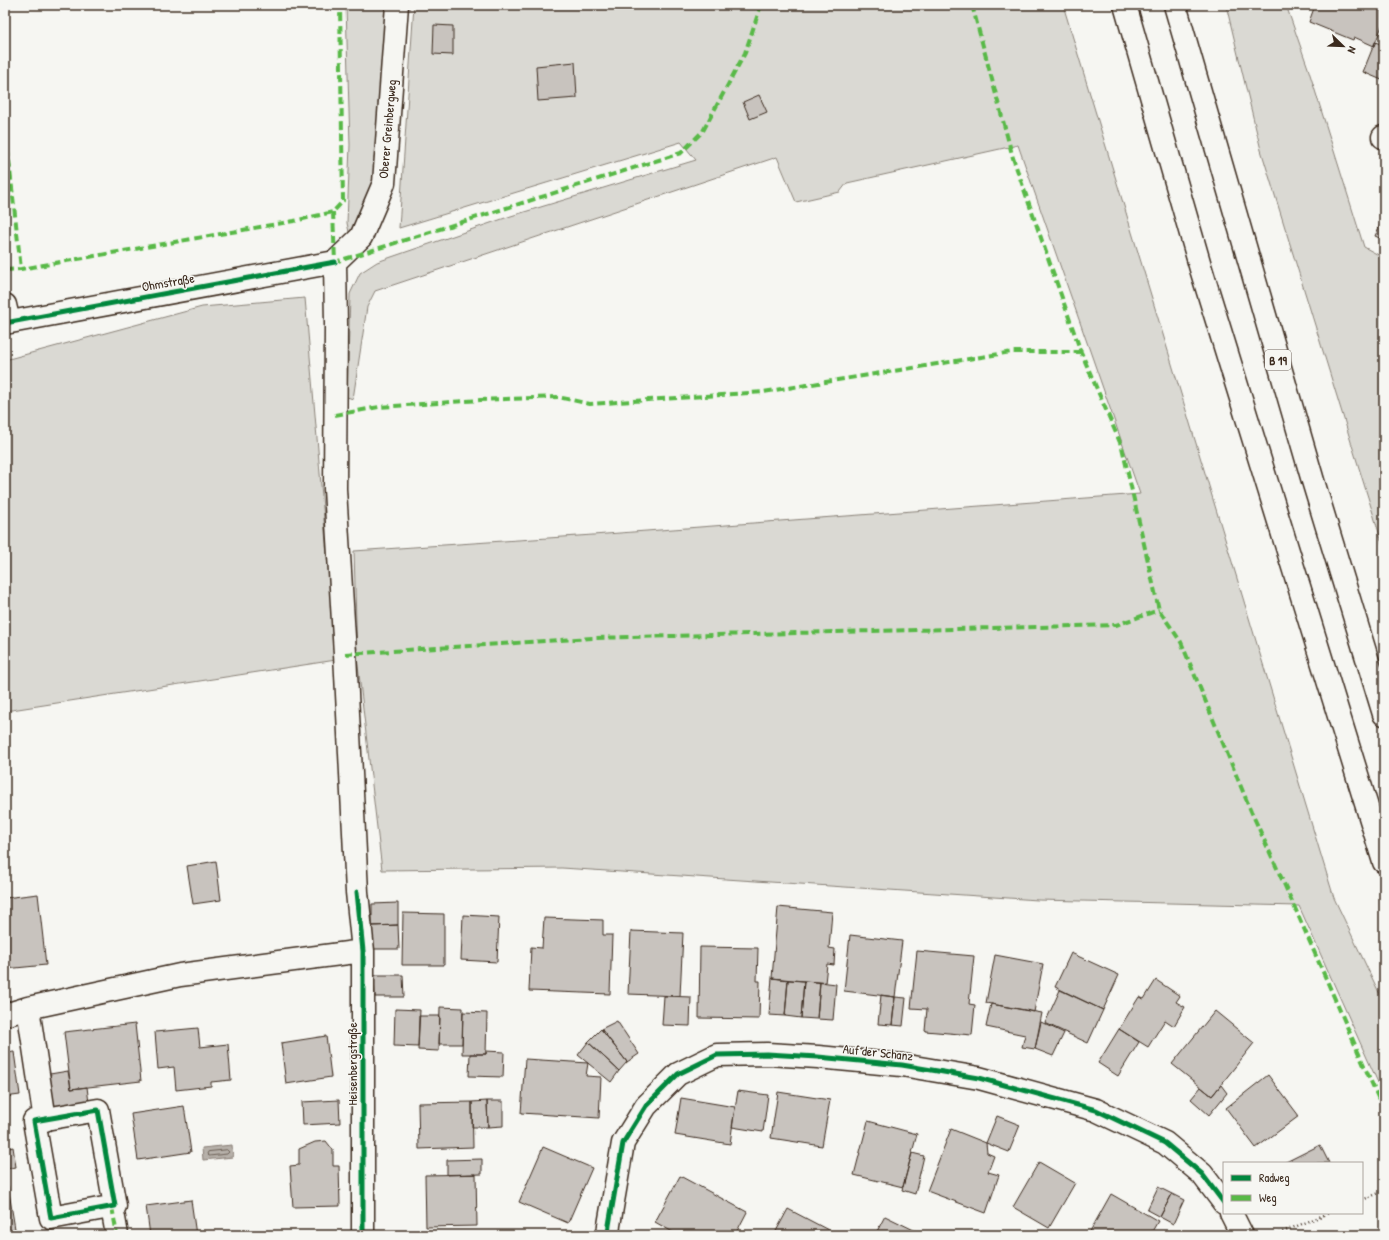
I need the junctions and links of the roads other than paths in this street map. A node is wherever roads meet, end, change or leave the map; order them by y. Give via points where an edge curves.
1 (397, 5) edge
2 (1125, 5) edge
3 (1175, 5) edge
4 (335, 262) junction
5 (6, 317) edge
6 (1384, 714) edge
7 (1384, 862) edge
8 (363, 951) junction
9 (28, 1008) junction
10 (5, 1015) edge
11 (45, 1120) junction
12 (1223, 1202) edge
13 (112, 1207) junction
14 (1232, 1214) edge
15 (117, 1235) edge
16 (363, 1235) edge
17 (608, 1235) edge
18 (1242, 1235) edge

1 - 4 main road, Oberer Greinbergweg via 384,183 361,237
2 - 7 main road via 1201,269
3 - 6 main road, B 19 via 1313,481
4 - 5 main road, Ohmstraße
4 - 8 main road, Heisenbergstraße via 335,489 357,892
8 - 9 main road via 180,975
8 - 16 main road, Heisenbergstraße
9 - 10 main road
9 - 11 main road
11 - 13 main road via 98,1110 115,1206
11 - 13 main road via 34,1121 51,1218
12 - 17 main road, Auf der Schanz via 1202,1174 1165,1143 1096,1110 979,1078 902,1066 818,1057 717,1055 678,1074 646,1106 623,1143
13 - 15 main road
14 - 18 main road

